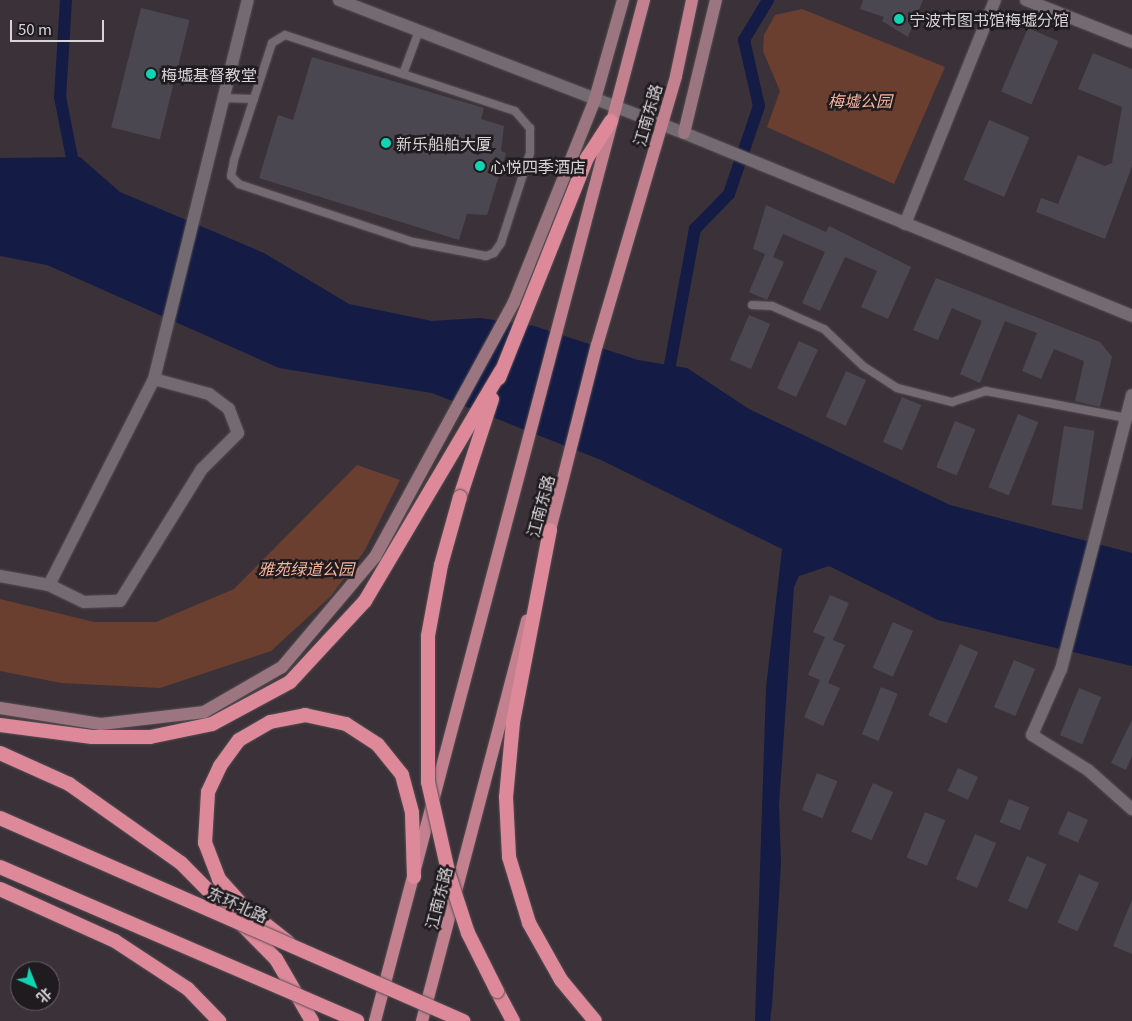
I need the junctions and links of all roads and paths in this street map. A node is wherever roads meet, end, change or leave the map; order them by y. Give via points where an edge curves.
1 (248, 0) edge
2 (339, 0) edge
3 (623, 0) edge
4 (644, 0) edge
5 (692, 0) edge
6 (716, 0) edge
7 (995, 0) edge
8 (1026, 0) edge
9 (419, 31) junction
10 (1132, 42) edge
11 (404, 74) junction
12 (223, 98) junction
13 (254, 99) junction
14 (595, 99) junction
15 (613, 114) junction
16 (662, 124) junction
17 (684, 133) junction
18 (905, 224) junction
19 (752, 305) dead end
20 (1132, 316) edge
21 (154, 379) junction
22 (1132, 395) edge
23 (1126, 418) junction
24 (477, 424) junction
25 (550, 530) junction
26 (0, 576) edge
27 (49, 585) junction
28 (0, 708) edge
29 (0, 725) edge
30 (0, 753) edge
31 (1132, 809) edge
32 (0, 818) edge
33 (0, 867) edge
34 (414, 877) junction
35 (0, 889) edge
36 (296, 948) junction
37 (219, 1021) edge
38 (312, 1021) edge
39 (357, 1021) edge
40 (375, 1021) edge
41 (422, 1021) edge
42 (462, 1021) edge
43 (513, 1021) edge
44 (595, 1021) edge

1 - 12 street
2 - 9 street
3 - 14 main road
4 - 15 main road, 江南东路
5 - 16 main road, 江南东路
6 - 17 main road
7 - 18 street
8 - 10 street
9 - 11 lane
9 - 14 street
11 - 13 lane via 285,34 277,36
11 - 13 lane via 515,111 530,128 530,153 501,243 494,253 486,256 414,242 239,184 231,176
12 - 13 lane
12 - 21 street
14 - 15 street
14 - 28 main road via 514,302 375,557 282,667 204,712 101,724
15 - 16 street
15 - 24 highway via 587,158
15 - 34 main road, 江南东路
16 - 17 street
16 - 25 main road, 江南东路 via 597,345
17 - 18 street
18 - 20 street
19 - 23 lane via 772,306 824,329 863,366 897,388 952,402 986,391
21 - 27 street
21 - 27 street via 209,394 229,409 238,433 202,468 120,601 84,602
22 - 23 street
23 - 31 street via 1061,669 1032,736 1088,770
24 - 29 highway via 365,601 330,644 290,682 212,724 150,737 92,737
24 - 43 highway, bridge via 440,565 428,636 428,782 449,875 468,933
25 - 41 main road, 江南东路
25 - 44 highway via 513,722 506,797 510,857 529,922 561,980
26 - 27 street
30 - 38 highway via 69,784 181,863 276,959
32 - 36 highway, 东环北路, bridge
33 - 39 highway, bridge
34 - 36 highway, bridge via 412,813 402,775 378,745 346,724 306,714 270,722 240,740 220,766 208,792 205,843 220,879 245,908
34 - 40 main road, 江南东路
35 - 37 highway via 115,941 188,989
36 - 42 highway, 东环北路, bridge

